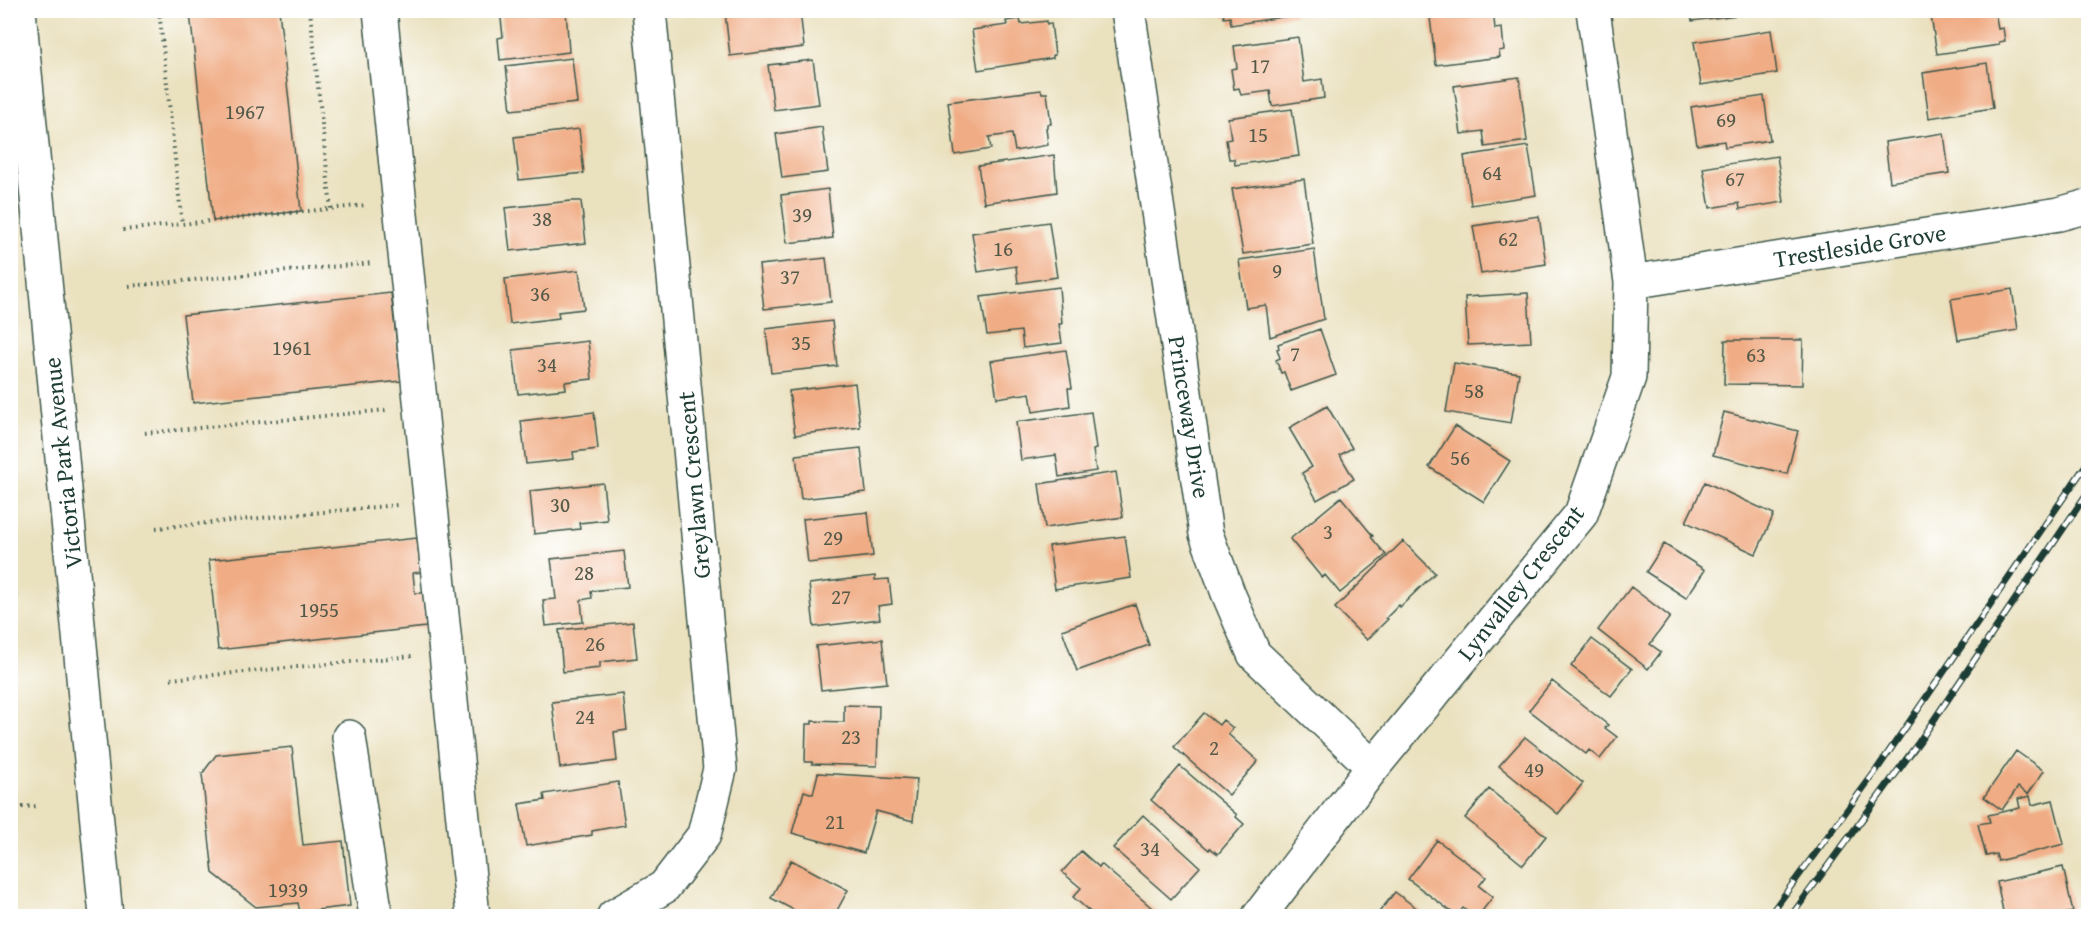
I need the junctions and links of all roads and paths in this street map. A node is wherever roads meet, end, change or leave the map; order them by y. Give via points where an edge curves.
1 (19, 10) edge
2 (119, 10) edge
3 (159, 10) edge
4 (310, 10) edge
5 (380, 10) edge
6 (650, 10) edge
7 (1128, 10) edge
8 (1593, 10) edge
9 (97, 13) dead end
10 (400, 202) junction
11 (2088, 206) edge
12 (331, 209) junction
13 (182, 224) junction
14 (123, 230) dead end
15 (406, 260) junction
16 (1631, 282) junction
17 (129, 286) dead end
18 (421, 407) junction
19 (146, 433) dead end
20 (430, 502) junction
21 (156, 528) dead end
22 (18, 596) dead end
23 (10, 597) edge
24 (446, 653) junction
25 (171, 679) dead end
26 (349, 737) dead end
27 (1373, 767) junction
28 (38, 806) dead end
29 (10, 808) edge
30 (106, 916) edge
31 (376, 916) edge
32 (473, 916) edge
33 (614, 916) edge
34 (1259, 916) edge

1 - 30 street, Victoria Park Avenue
2 - 9 path
3 - 13 path
4 - 12 path
5 - 10 street
6 - 33 street, Greylawn Crescent via 720,769 704,835 664,887
7 - 27 street, Princeway Drive via 1206,534 1254,654
8 - 16 street, Lynvalley Crescent
10 - 12 path
10 - 15 street
11 - 16 street, Trestleside Grove via 2059,214
12 - 13 path
13 - 14 path
15 - 17 path
15 - 18 street
16 - 27 street, Lynvalley Crescent via 1629,377 1581,513
18 - 19 path
18 - 20 street
20 - 21 path
20 - 24 street
22 - 23 path
24 - 25 path
24 - 32 street
26 - 31 street
27 - 34 street, Lynvalley Crescent
28 - 29 path

